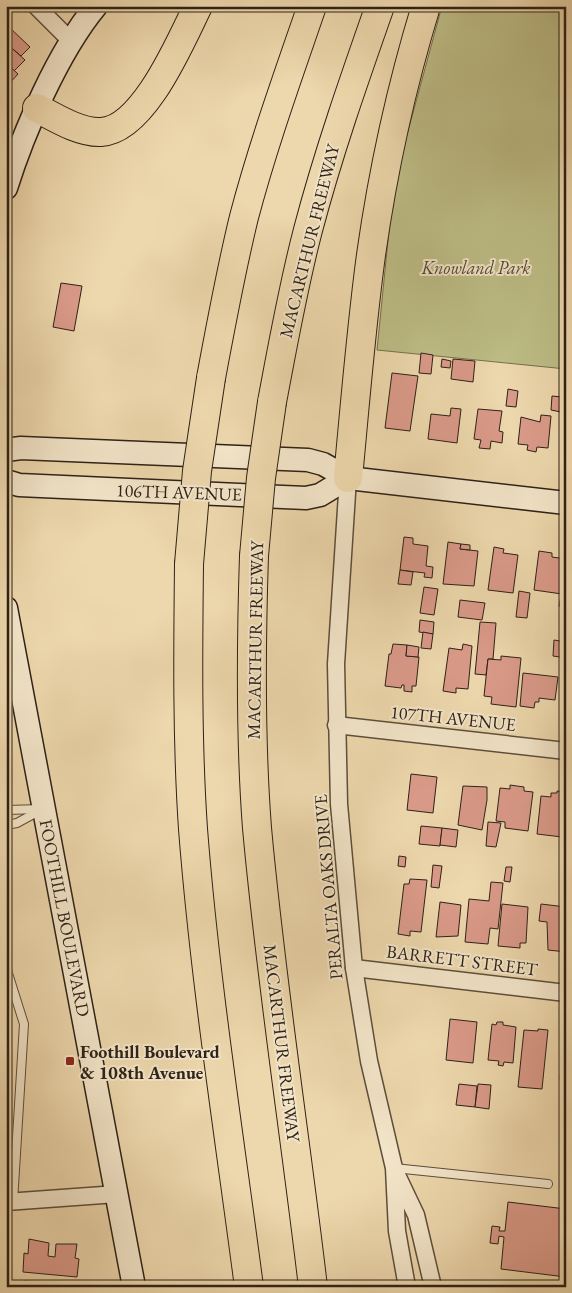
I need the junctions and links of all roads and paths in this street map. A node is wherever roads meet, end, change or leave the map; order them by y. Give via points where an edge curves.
1 (36, 6) edge
2 (96, 6) edge
3 (198, 6) edge
4 (312, 6) edge
5 (380, 6) edge
6 (426, 6) edge
7 (72, 42) junction
8 (37, 108) junction
9 (6, 188) edge
10 (6, 450) edge
11 (348, 478) junction
12 (6, 481) edge
13 (566, 503) edge
14 (6, 608) edge
15 (8, 631) edge
16 (336, 725) junction
17 (566, 751) edge
18 (44, 808) junction
19 (6, 810) edge
20 (6, 826) edge
21 (6, 967) edge
22 (354, 968) junction
23 (566, 993) edge
24 (394, 1168) junction
25 (548, 1184) dead end
26 (117, 1194) junction
27 (9, 1202) edge
28 (134, 1287) edge
29 (249, 1287) edge
30 (313, 1287) edge
31 (407, 1287) edge
32 (432, 1287) edge

1 - 7 street
2 - 7 street
3 - 8 highway via 153,90 123,124 110,131 95,132 58,120
4 - 29 highway, bridge via 265,142 226,296 197,471 189,564 188,740 194,828 203,927
5 - 30 highway, MACARTHUR FREEWAY, bridge via 331,149 290,310 272,402 254,556 252,740 257,827
6 - 11 highway via 395,120 381,192 361,340
7 - 8 street
8 - 9 street
10 - 11 street, 106TH AVENUE via 308,460 323,464
11 - 12 street, 106TH AVENUE via 320,495 306,498 19,485
11 - 13 street, 106TH AVENUE
11 - 16 street, PERALTA OAKS DRIVE via 339,603
14 - 15 street, FOOTHILL BOULEVARD
15 - 18 street, FOOTHILL BOULEVARD
16 - 17 street, 107TH AVENUE
16 - 22 street, PERALTA OAKS DRIVE via 340,824
18 - 19 lane
18 - 20 lane
18 - 26 street, FOOTHILL BOULEVARD
21 - 27 lane via 24,1024
22 - 23 street, BARRETT STREET
22 - 24 street, PERALTA OAKS DRIVE via 369,1061
24 - 25 lane
24 - 31 street, PERALTA OAKS DRIVE via 397,1232
24 - 32 street via 416,1215
26 - 27 street
26 - 28 street, FOOTHILL BOULEVARD

